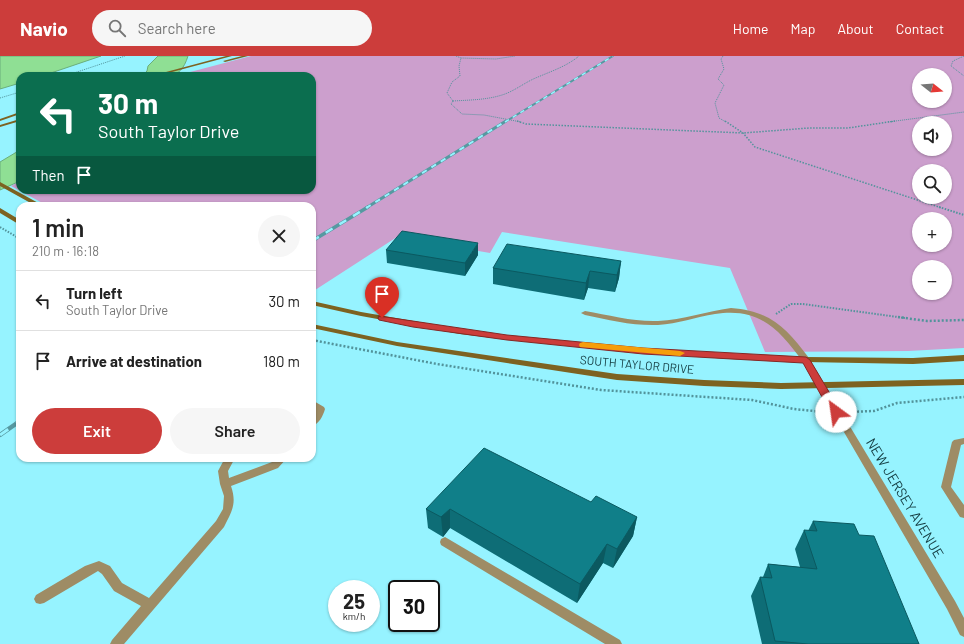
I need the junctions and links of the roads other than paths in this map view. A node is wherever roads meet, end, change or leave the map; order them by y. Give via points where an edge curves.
1 (230, 56) edge
2 (246, 56) edge
3 (169, 72) edge
4 (185, 72) edge
5 (16, 114) edge
6 (0, 120) edge
7 (16, 121) edge
8 (0, 126) edge
9 (0, 184) edge
10 (16, 192) edge
11 (19, 194) edge
12 (33, 202) edge
13 (0, 210) edge
14 (16, 220) edge
15 (316, 304) edge
16 (585, 313) dead end
17 (316, 327) edge
18 (964, 358) edge
19 (806, 360) junction
20 (964, 382) edge
21 (819, 385) junction
22 (316, 406) edge
23 (316, 418) edge
24 (964, 441) edge
25 (228, 462) edge
26 (278, 462) edge
27 (224, 484) junction
28 (964, 514) edge
29 (445, 542) dead end
30 (40, 599) dead end
31 (151, 605) junction
32 (964, 631) edge
33 (116, 644) edge
34 (616, 644) edge

1 - 3 main road
2 - 4 main road
5 - 6 main road
7 - 8 main road
9 - 10 main road
11 - 12 main road
13 - 14 main road
15 - 19 main road, SOUTH TAYLOR DRIVE via 413,324 507,337 643,351
16 - 19 street, NEW JERSEY AVENUE via 644,322 674,321 729,311 755,314 780,328
17 - 21 main road, SOUTH TAYLOR DRIVE via 397,344 618,377 704,383
18 - 19 main road, SOUTH TAYLOR DRIVE via 931,361
19 - 21 street, NEW JERSEY AVENUE
20 - 21 main road, SOUTH TAYLOR DRIVE
21 - 32 street, NEW JERSEY AVENUE via 948,599
22 - 23 street via 321,409
24 - 28 street via 957,442 946,487
25 - 27 street via 223,471
26 - 27 street
27 - 31 street via 230,496 228,509 220,524
29 - 34 street
30 - 31 street via 99,566 106,570 118,587
31 - 33 street

